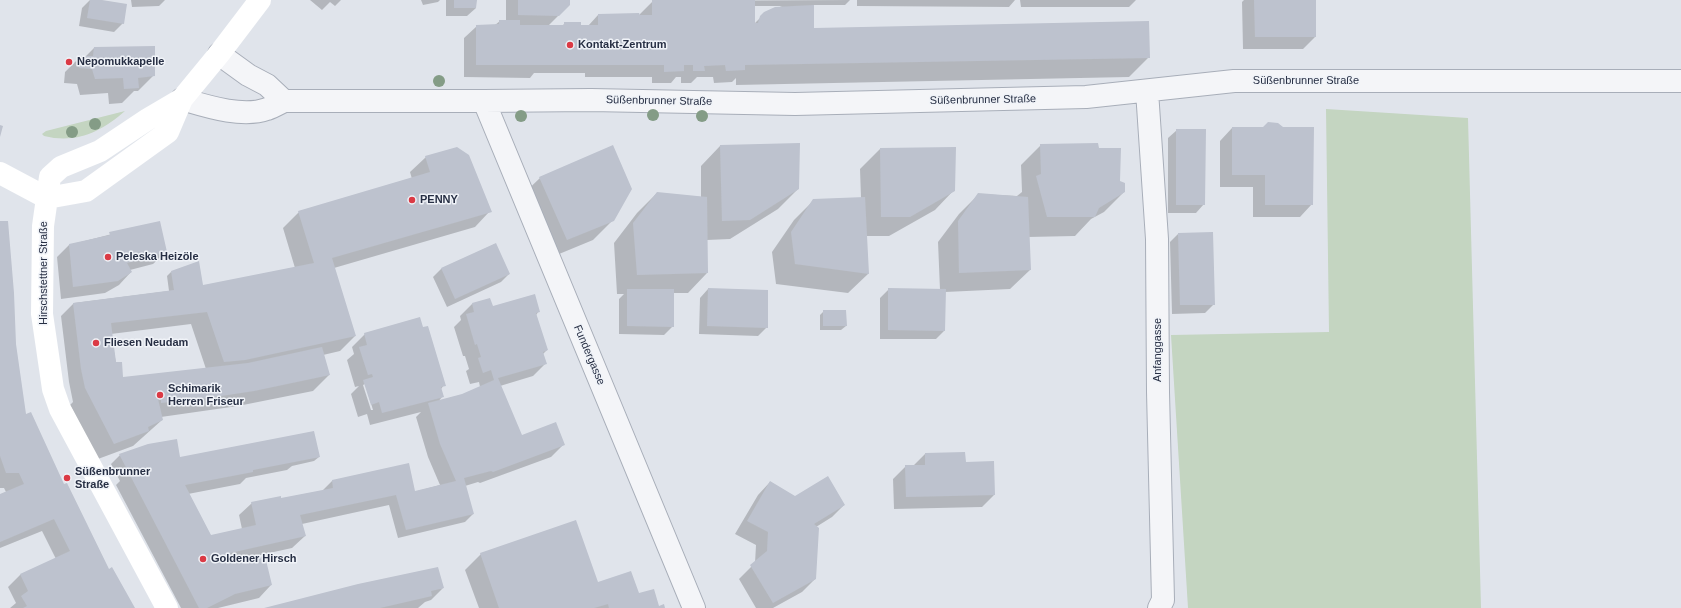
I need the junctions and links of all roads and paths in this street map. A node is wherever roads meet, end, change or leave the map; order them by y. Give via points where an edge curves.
1 (260, 0) edge
2 (219, 54) junction
3 (1681, 81) edge
4 (1147, 91) junction
5 (182, 99) junction
6 (284, 101) junction
7 (484, 102) junction
8 (0, 173) edge
9 (47, 198) junction
10 (167, 608) edge
11 (694, 608) edge
12 (1159, 608) edge

1 - 2 main road, Hirschstettner Straße
2 - 5 main road, Hirschstettner Straße
2 - 6 street via 267,85
3 - 4 street, Süßenbrunner Straße via 1234,81
4 - 7 street, Süßenbrunner Straße via 1086,97 795,104 590,100
4 - 12 street, Anfanggasse via 1157,239 1163,600
5 - 6 street, Süßenbrunner Straße via 226,111 266,110
5 - 9 main road, Hirschstettner Straße via 100,151 61,167 50,177
5 - 9 main road, Hirschstettner Straße via 168,132 86,191
6 - 7 street, Süßenbrunner Straße
7 - 11 street, Fundergasse
8 - 9 main road
9 - 10 main road, Hirschstettner Straße via 43,226 42,314 53,389 60,409

